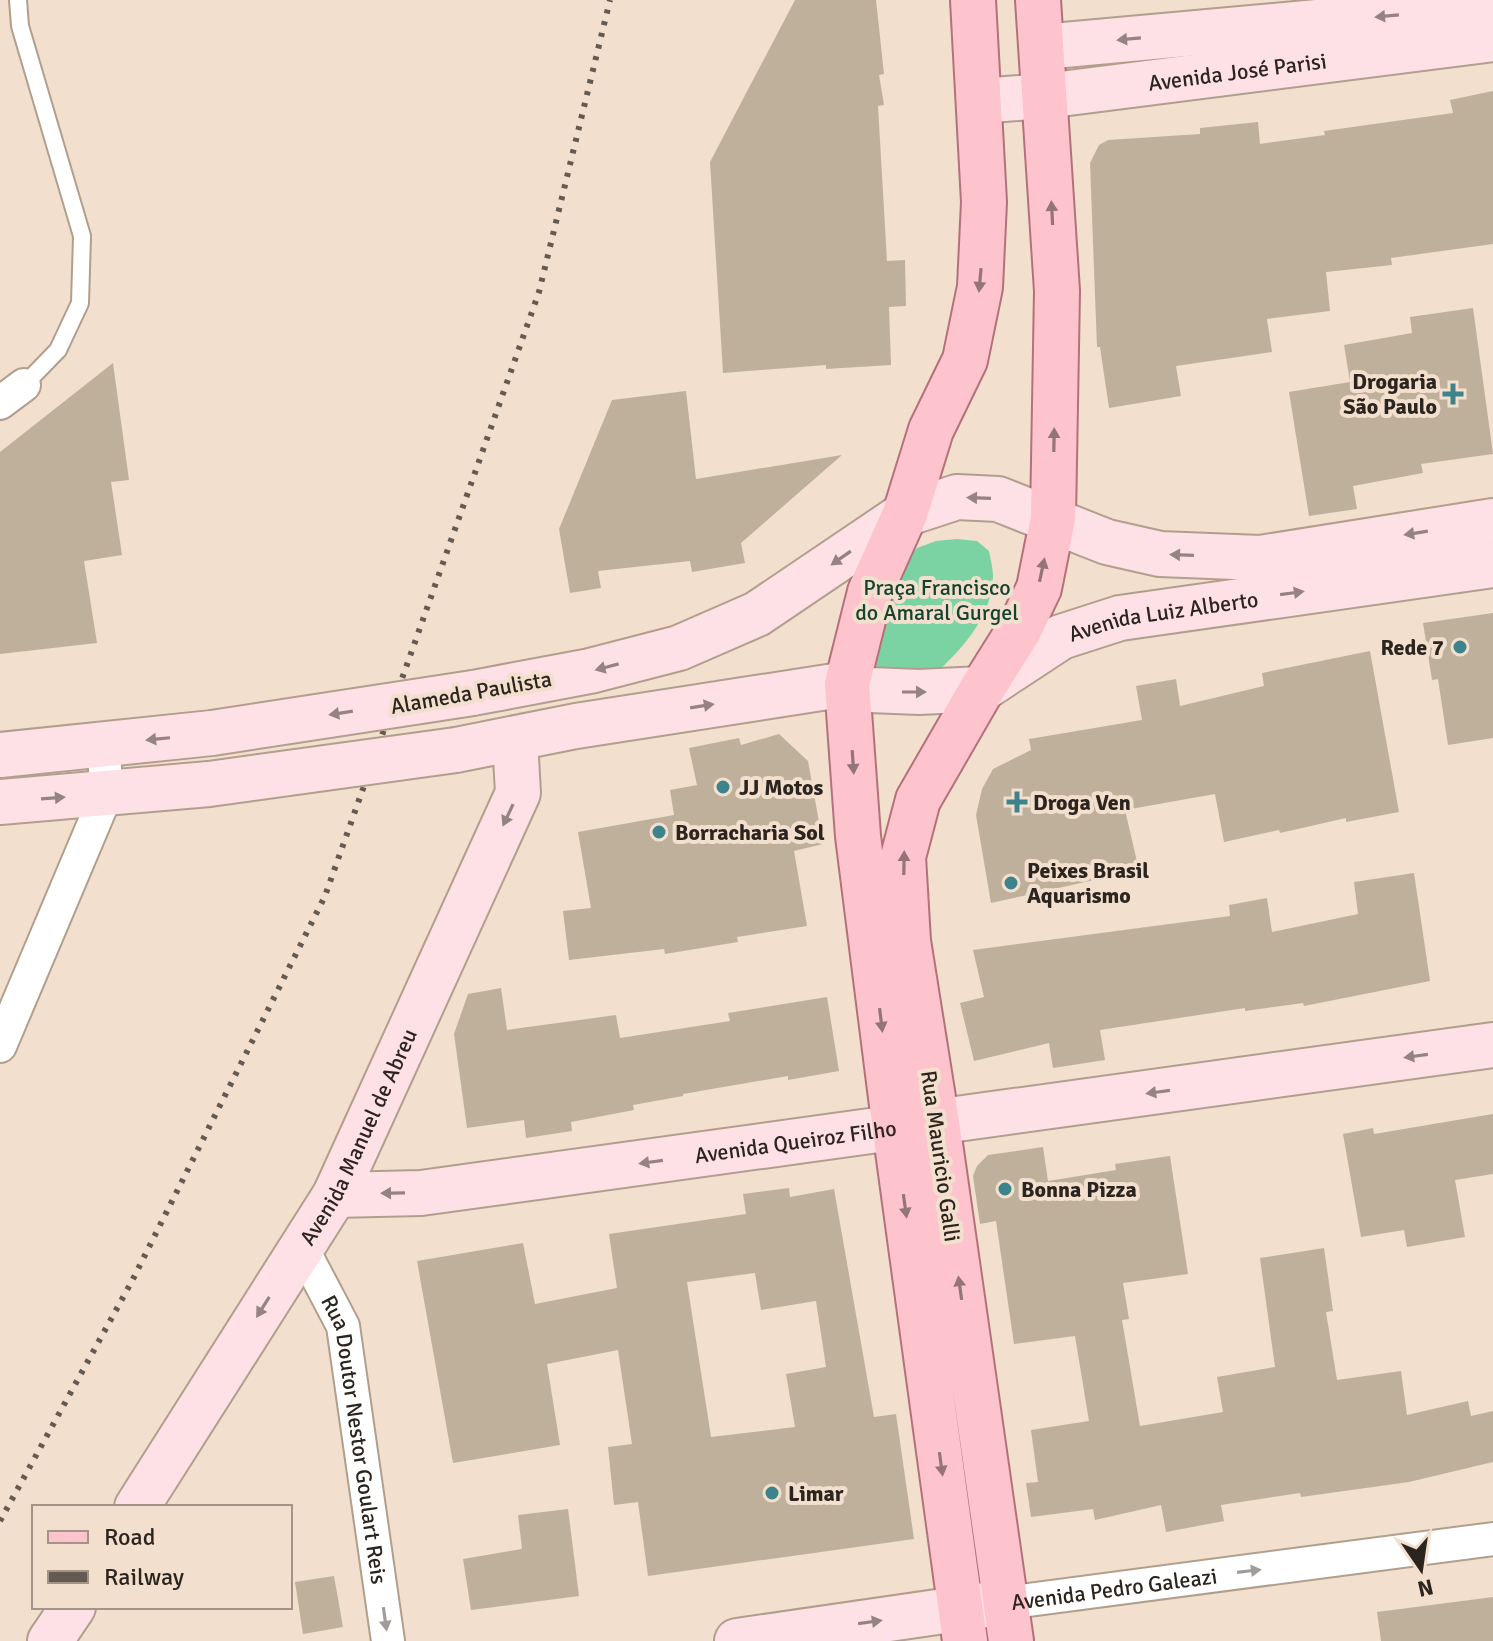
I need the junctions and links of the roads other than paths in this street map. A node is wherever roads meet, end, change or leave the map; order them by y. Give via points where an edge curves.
1 (18, 0) edge
2 (973, 0) edge
3 (1038, 0) edge
4 (1493, 6) edge
5 (1493, 39) edge
6 (1042, 47) junction
7 (1045, 96) junction
8 (979, 101) junction
9 (12, 394) edge
10 (905, 514) junction
11 (1053, 518) junction
12 (1493, 521) edge
13 (1493, 565) edge
14 (847, 684) junction
15 (982, 689) junction
16 (515, 740) junction
17 (104, 744) junction
18 (0, 755) edge
19 (106, 795) junction
20 (0, 802) edge
21 (1493, 1045) edge
22 (0, 1046) edge
23 (916, 1126) junction
24 (335, 1195) junction
25 (301, 1246) junction
26 (138, 1505) edge
27 (1493, 1539) edge
28 (72, 1609) edge
29 (1008, 1622) edge
30 (963, 1625) edge
31 (50, 1641) edge
32 (388, 1641) edge
33 (737, 1641) edge

1 - 9 lane via 20,26 82,236 80,303 58,350
2 - 8 main road, Rua Mauricio Galli
3 - 6 main road, Rua Mauricio Galli
4 -> 6 main road, Avenida José Parisi
5 - 7 main road, Avenida José Parisi
6 - 7 main road, Rua Mauricio Galli
7 - 8 main road, Avenida José Parisi
11 -> 7 main road, Rua Mauricio Galli via 1057,291
8 -> 10 main road, Rua Mauricio Galli via 984,202 980,287 965,360 931,430
11 -> 10 main road, Avenida Luiz Alberto via 998,499 957,497
10 - 14 main road, Rua Mauricio Galli via 870,592
10 -> 17 main road, Alameda Paulista, bridge via 757,614 679,648 473,693
12 -> 11 main road, Avenida Luiz Alberto via 1260,558 1160,554 1107,542
15 -> 11 main road, Rua Mauricio Galli via 1039,588
15 -> 13 main road, Avenida Luiz Alberto via 1061,637 1120,618
14 -> 15 main road via 907,692
16 -> 14 main road
14 -> 23 main road, Rua Mauricio Galli via 858,836
23 -> 15 main road, Rua Mauricio Galli via 903,857 918,800
16 - 19 main road, bridge
16 -> 24 main road, Avenida Manuel de Abreu via 518,793
17 - 18 main road, Alameda Paulista
17 - 19 street
20 -> 19 main road
19 - 22 street
21 -> 23 main road, Avenida Queiroz Filho
23 -> 24 main road, Avenida Queiroz Filho via 421,1193
29 -> 23 main road, Rua Mauricio Galli
23 -> 30 main road, Rua Mauricio Galli
24 - 25 main road, Avenida Manuel de Abreu
25 -> 26 main road, Avenida Manuel de Abreu
25 -> 32 street, Rua Doutor Nestor Goulart Reis via 343,1326
29 -> 27 street, Avenida Pedro Galeazi
28 - 31 main road
29 - 30 main road, Avenida Pedro Galeazi
33 -> 30 main road, Avenida Pedro Galeazi

